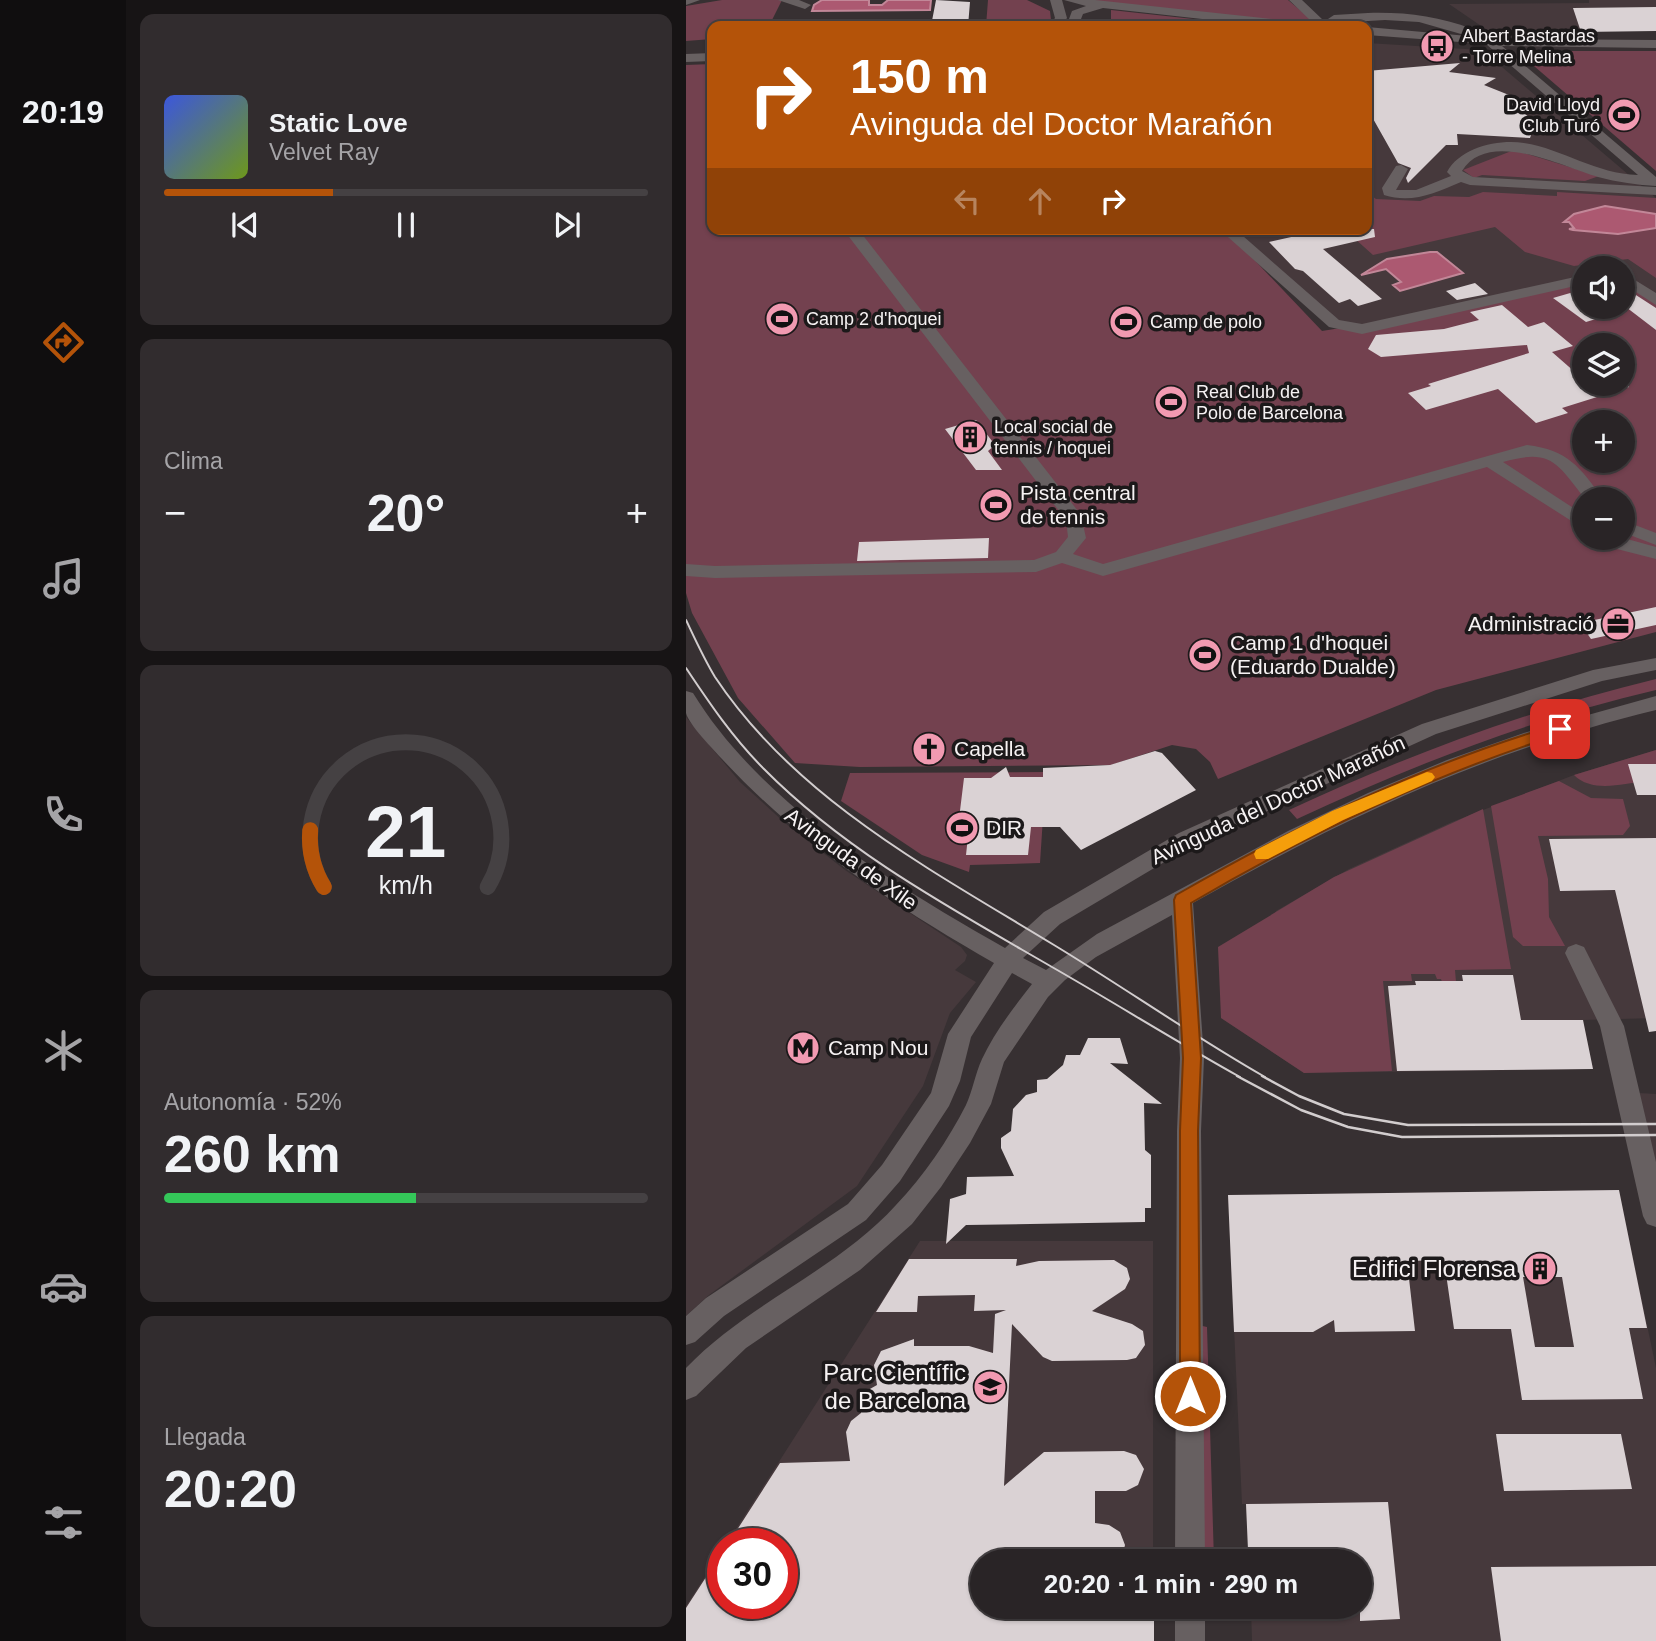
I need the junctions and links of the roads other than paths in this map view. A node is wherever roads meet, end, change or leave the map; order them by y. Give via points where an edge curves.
1 (694, 0) edge
2 (783, 0) edge
3 (1056, 0) edge
4 (1070, 0) edge
5 (1295, 0) edge
6 (686, 1) edge
7 (805, 5) dead end
8 (1108, 7) junction
9 (1311, 12) junction
10 (1059, 21) edge
11 (1076, 21) edge
12 (1249, 21) edge
13 (1316, 21) edge
14 (1331, 21) edge
15 (1362, 21) edge
16 (1372, 31) edge
17 (1469, 33) dead end
18 (1372, 37) edge
19 (1489, 41) junction
20 (1656, 44) edge
21 (707, 57) edge
22 (686, 58) edge
23 (1401, 169) dead end
24 (1462, 176) junction
25 (1654, 184) edge
26 (855, 235) edge
27 (1233, 235) edge
28 (1572, 282) edge
29 (1635, 285) edge
30 (1656, 300) edge
31 (1490, 461) junction
32 (1584, 487) edge
33 (1572, 515) edge
34 (1635, 530) edge
35 (1656, 539) edge
36 (1635, 548) edge
37 (1656, 553) edge
38 (1062, 556) junction
39 (686, 570) edge
40 (1656, 664) edge
41 (686, 698) edge
42 (1656, 703) edge
43 (1182, 900) junction
44 (1576, 953) dead end
45 (1007, 959) junction
46 (1048, 982) junction
47 (1656, 1216) edge
48 (686, 1333) edge
49 (686, 1387) edge
50 (1190, 1549) edge
51 (1190, 1619) edge
52 (1191, 1641) edge

1 - 6 street
2 - 7 street
3 - 10 street
4 - 8 street
5 - 9 street
8 - 11 street via 1082,9
8 - 12 street
9 - 13 street
9 - 14 street
15 - 17 street via 1415,17 1441,21
16 - 19 street
18 - 19 street
19 - 20 street
19 - 25 street
21 - 22 street
23 - 24 street via 1389,188 1401,196
24 - 25 street via 1470,181
24 - 25 street via 1454,172 1464,160 1513,146
26 - 38 street via 1075,519 1077,538
27 - 28 street via 1334,324 1348,328 1428,316
29 - 30 street
31 - 32 street via 1527,450 1548,451 1560,457
31 - 33 street
31 - 38 street via 1103,570
34 - 35 street
36 - 37 street
38 - 39 street via 1037,566
40 - 45 street, Avinguda del Doctor Marañón via 1600,675 1429,729 1186,839 1052,918
41 - 45 street, Avinguda de Xile via 757,787 799,824 922,912
42 - 43 street, Avinguda del Doctor Marañón via 1486,752 1338,816
43 - 46 street, Avinguda del Doctor Marañón via 1076,960
43 - 50 street via 1192,1058
44 - 47 street via 1612,1026
45 - 46 street, Avinguda de Xile
45 - 48 street, Avinguda del Doctor Marañón via 960,1034 940,1099 873,1196 857,1212 715,1307
46 - 49 street, Avinguda del Doctor Marañón via 1000,1047 976,1109 906,1213 882,1238 743,1332
51 - 52 street

